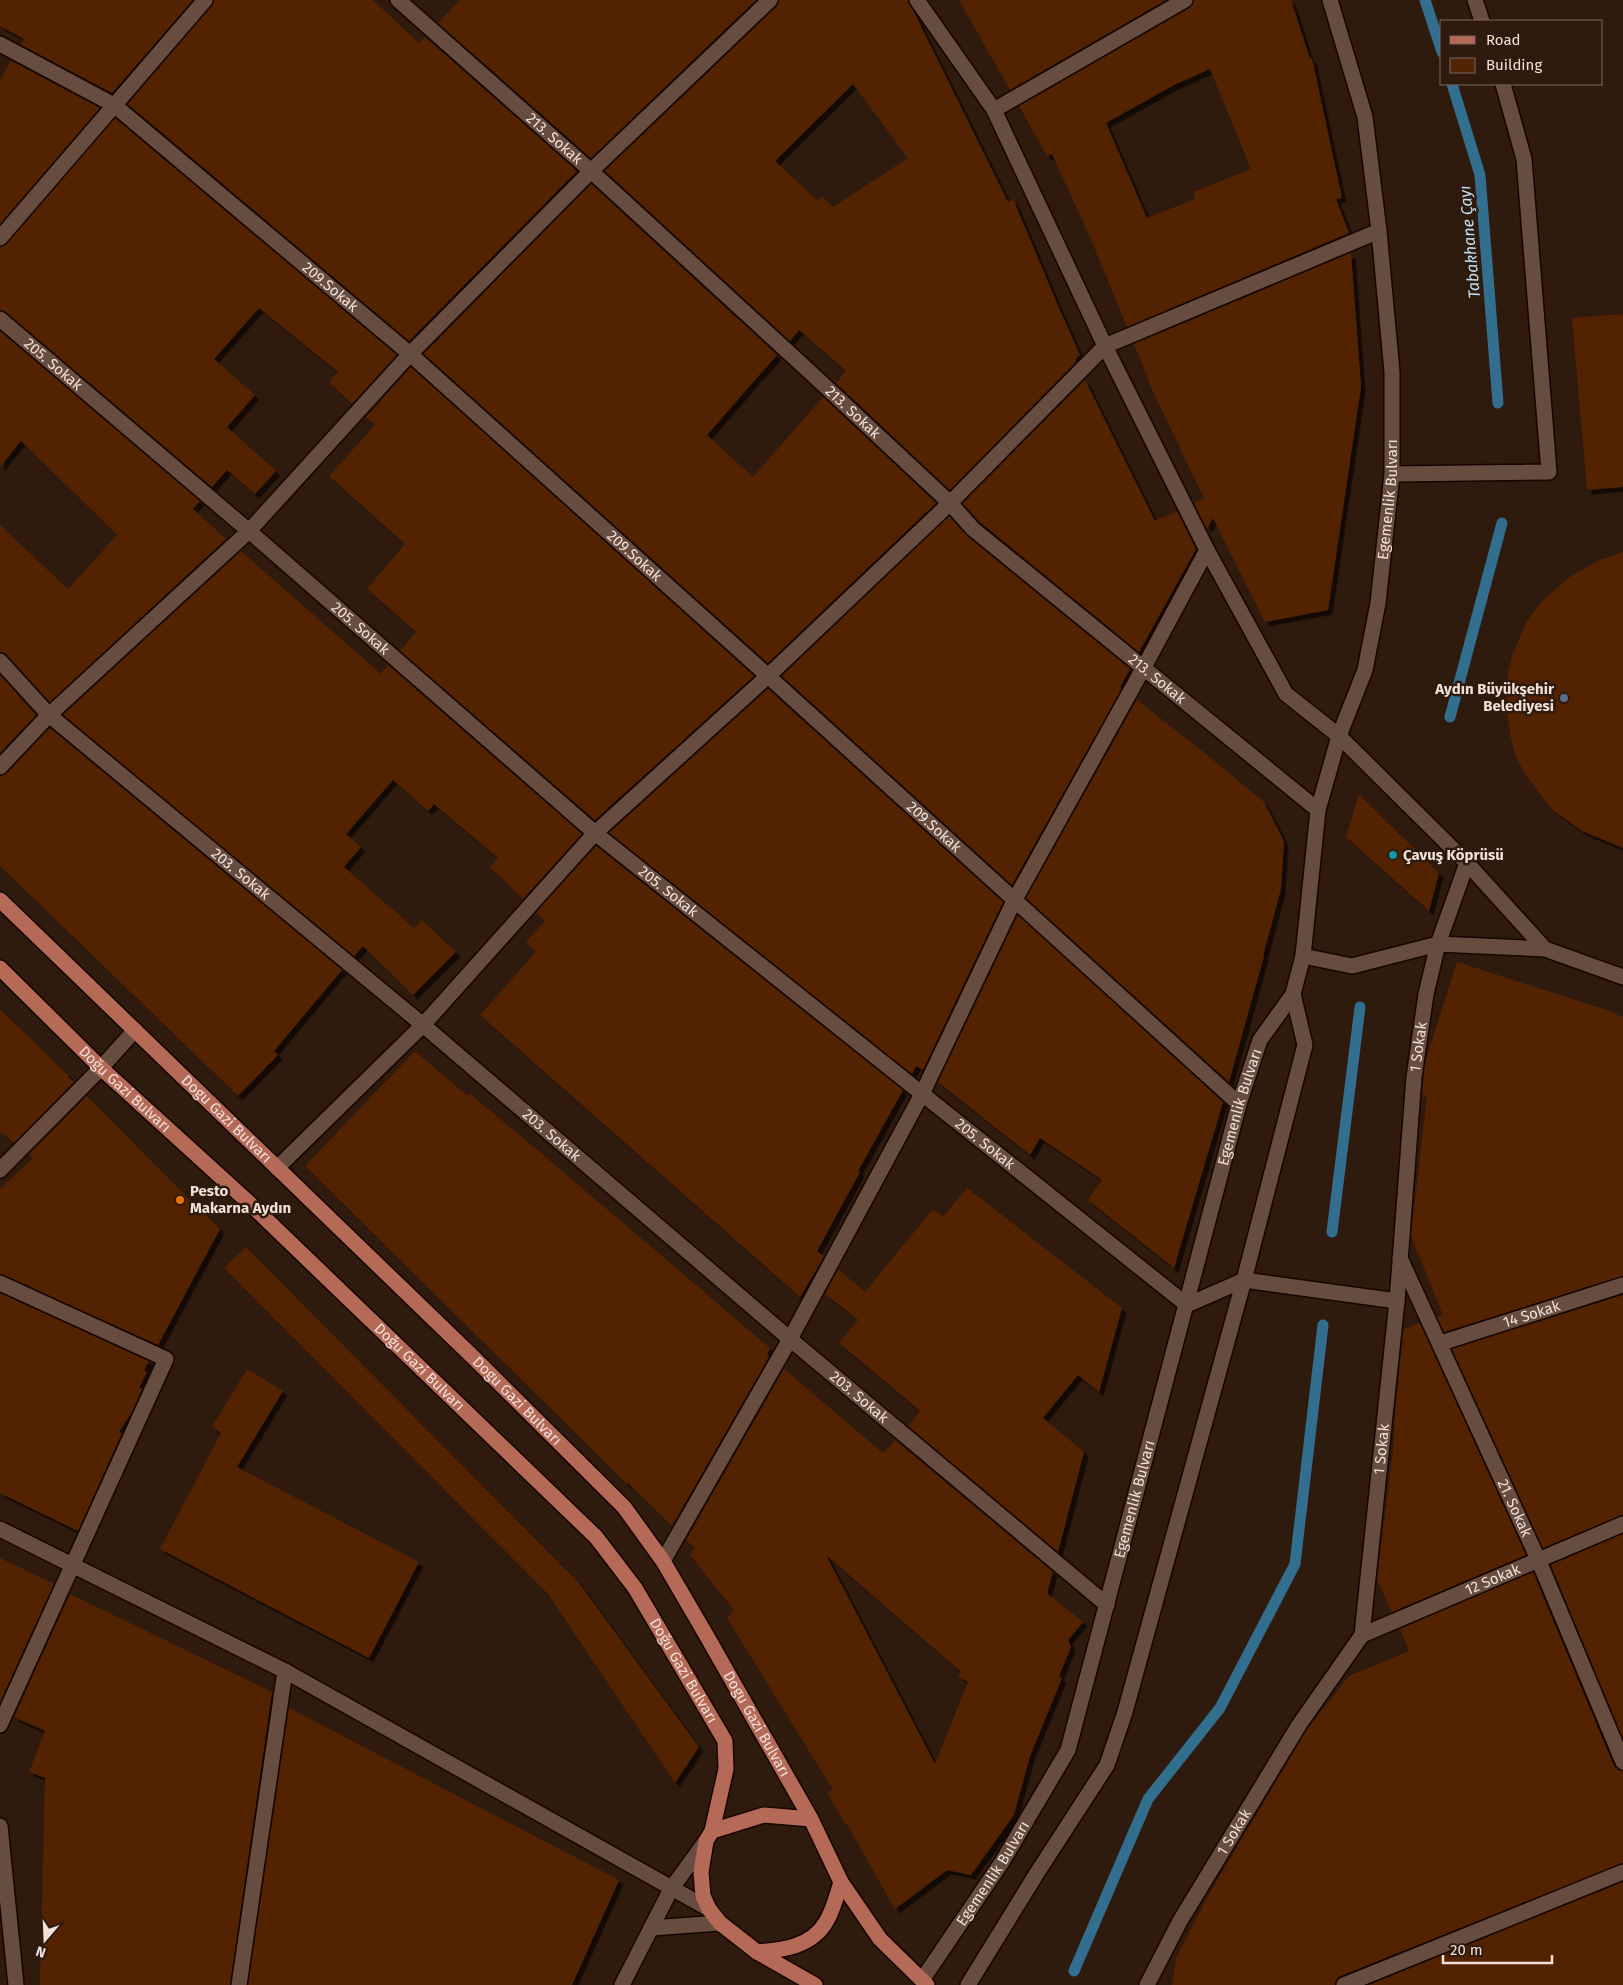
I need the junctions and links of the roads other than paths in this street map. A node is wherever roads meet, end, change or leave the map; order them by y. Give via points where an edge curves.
1 (205, 0) edge
2 (398, 0) edge
3 (917, 0) edge
4 (1186, 0) edge
5 (1330, 0) edge
6 (1475, 0) edge
7 (763, 2) edge
8 (1482, 20) edge
9 (0, 44) edge
10 (1503, 85) edge
11 (114, 105) junction
12 (994, 110) junction
13 (591, 171) junction
14 (1379, 231) junction
15 (0, 238) edge
16 (0, 319) edge
17 (1106, 346) junction
18 (410, 354) junction
19 (1392, 474) junction
20 (950, 503) junction
21 (249, 531) junction
22 (1206, 550) junction
23 (0, 661) edge
24 (1144, 668) junction
25 (768, 676) junction
26 (49, 714) junction
27 (1339, 736) junction
28 (0, 767) edge
29 (1318, 810) junction
30 (596, 833) junction
31 (1468, 862) junction
32 (0, 900) edge
33 (1014, 901) junction
34 (1438, 944) junction
35 (1545, 949) junction
36 (1302, 956) junction
37 (0, 968) edge
38 (1623, 977) edge
39 (1293, 994) junction
40 (423, 1025) junction
41 (135, 1030) junction
42 (101, 1068) junction
43 (922, 1094) junction
44 (1239, 1104) junction
45 (6, 1153) edge
46 (277, 1168) junction
47 (0, 1170) edge
48 (1400, 1257) junction
49 (1244, 1280) junction
50 (0, 1283) edge
51 (1623, 1285) edge
52 (1396, 1301) junction
53 (1187, 1305) junction
54 (790, 1339) junction
55 (1441, 1343) junction
56 (1623, 1524) edge
57 (0, 1529) edge
58 (1538, 1559) junction
59 (663, 1561) junction
60 (72, 1566) junction
61 (1107, 1605) junction
62 (1362, 1635) junction
63 (285, 1671) junction
64 (0, 1725) edge
65 (1623, 1762) edge
66 (811, 1819) junction
67 (0, 1826) edge
68 (709, 1836) junction
69 (1623, 1872) edge
70 (842, 1882) junction
71 (671, 1889) junction
72 (709, 1909) junction
73 (720, 1923) junction
74 (652, 1928) junction
75 (757, 1952) junction
76 (924, 1983) edge
77 (16, 1985) edge
78 (240, 1985) edge
79 (622, 1985) edge
80 (815, 1985) edge
81 (968, 1985) edge
82 (1148, 1985) edge
83 (1344, 1985) edge

1 - 11 street
2 - 13 street, 213. Sokak
3 - 12 street
4 - 12 street
5 - 14 street, Egemenlik Bulvarı via 1365,117
6 - 8 street
7 - 13 street
9 - 11 street, 209.Sokak
10 - 19 street via 1524,159 1549,472
11 - 15 street
11 - 18 street, 209.Sokak
12 - 17 street
13 - 18 street
13 - 20 street, 213. Sokak
14 - 17 street
14 - 19 street, Egemenlik Bulvarı via 1392,372
16 - 21 street, 205. Sokak
17 - 20 street
17 - 22 street
18 - 21 street
18 - 25 street, 209.Sokak
19 - 27 street, Egemenlik Bulvarı via 1378,603 1369,651 1365,670
20 - 24 street, 213. Sokak via 973,529
20 - 25 street
21 - 26 street
21 - 30 street, 205. Sokak
22 - 24 street
22 - 27 street via 1286,694
23 - 26 street, 203. Sokak
24 - 29 street, 213. Sokak
24 - 33 street
25 - 30 street
25 - 33 street, 209.Sokak
26 - 28 street
26 - 40 street, 203. Sokak
27 - 29 street, Egemenlik Bulvarı
27 - 31 street
29 - 36 street, Egemenlik Bulvarı
30 - 40 street
30 - 43 street, 205. Sokak
31 - 34 street, 1 Sokak
31 - 35 street
32 - 41 main road, Dogu Gazi Bulvarı
33 - 43 street
33 - 44 street, 209.Sokak
34 - 35 street
34 - 36 street via 1352,966
34 - 48 street, 1 Sokak via 1426,994 1414,1076
35 - 38 street
36 - 39 street, Egemenlik Bulvarı
37 - 42 main road, Doğu Gazi Bulvarı
39 - 44 street, Egemenlik Bulvarı via 1260,1040
39 - 49 street, Egemenlik Bulvarı via 1306,1045
40 - 46 street
40 - 54 street, 203. Sokak
41 - 42 street
41 - 46 main road, Dogu Gazi Bulvarı
42 - 45 street
42 - 68 main road, Doğu Gazi Bulvarı via 254,1207 596,1537 635,1588 725,1741 726,1770
43 - 53 street, 205. Sokak
43 - 54 street
44 - 53 street, Egemenlik Bulvarı
45 - 47 street
46 - 59 main road, Dogu Gazi Bulvarı via 624,1507
48 - 52 street, 1 Sokak
48 - 55 street, 21. Sokak
49 - 52 street
49 - 53 street
49 - 81 street, Egemenlik Bulvarı via 1125,1712 1107,1765
50 - 60 street via 166,1360
51 - 55 street, 14 Sokak
52 - 62 street, 1 Sokak
53 - 61 street, Egemenlik Bulvarı
54 - 59 street
54 - 61 street, 203. Sokak
55 - 58 street, 21. Sokak
56 - 58 street, 12 Sokak
57 - 60 street
58 - 62 street, 12 Sokak
58 - 65 street, 21. Sokak
59 - 66 main road, Dogu Gazi Bulvarı
60 - 63 street
60 - 64 street
61 - 76 street, Egemenlik Bulvarı via 1068,1750 1002,1862
62 - 82 street, 1 Sokak via 1293,1733 1180,1920
63 - 71 street
63 - 78 street
66 - 68 main road via 764,1815
66 - 70 main road, Dogu Gazi Bulvarı
67 - 77 street
68 - 71 street
68 - 72 main road, Doğu Gazi Bulvarı via 701,1872 703,1896
69 - 83 street
70 - 75 main road via 826,1923 814,1936 790,1949
70 - 76 main road, Dogu Gazi Bulvarı via 880,1939
71 - 72 street
71 - 74 street
72 - 73 main road, Doğu Gazi Bulvarı
73 - 74 street
73 - 75 main road, Doğu Gazi Bulvarı
74 - 79 street
75 - 80 main road, Doğu Gazi Bulvarı

